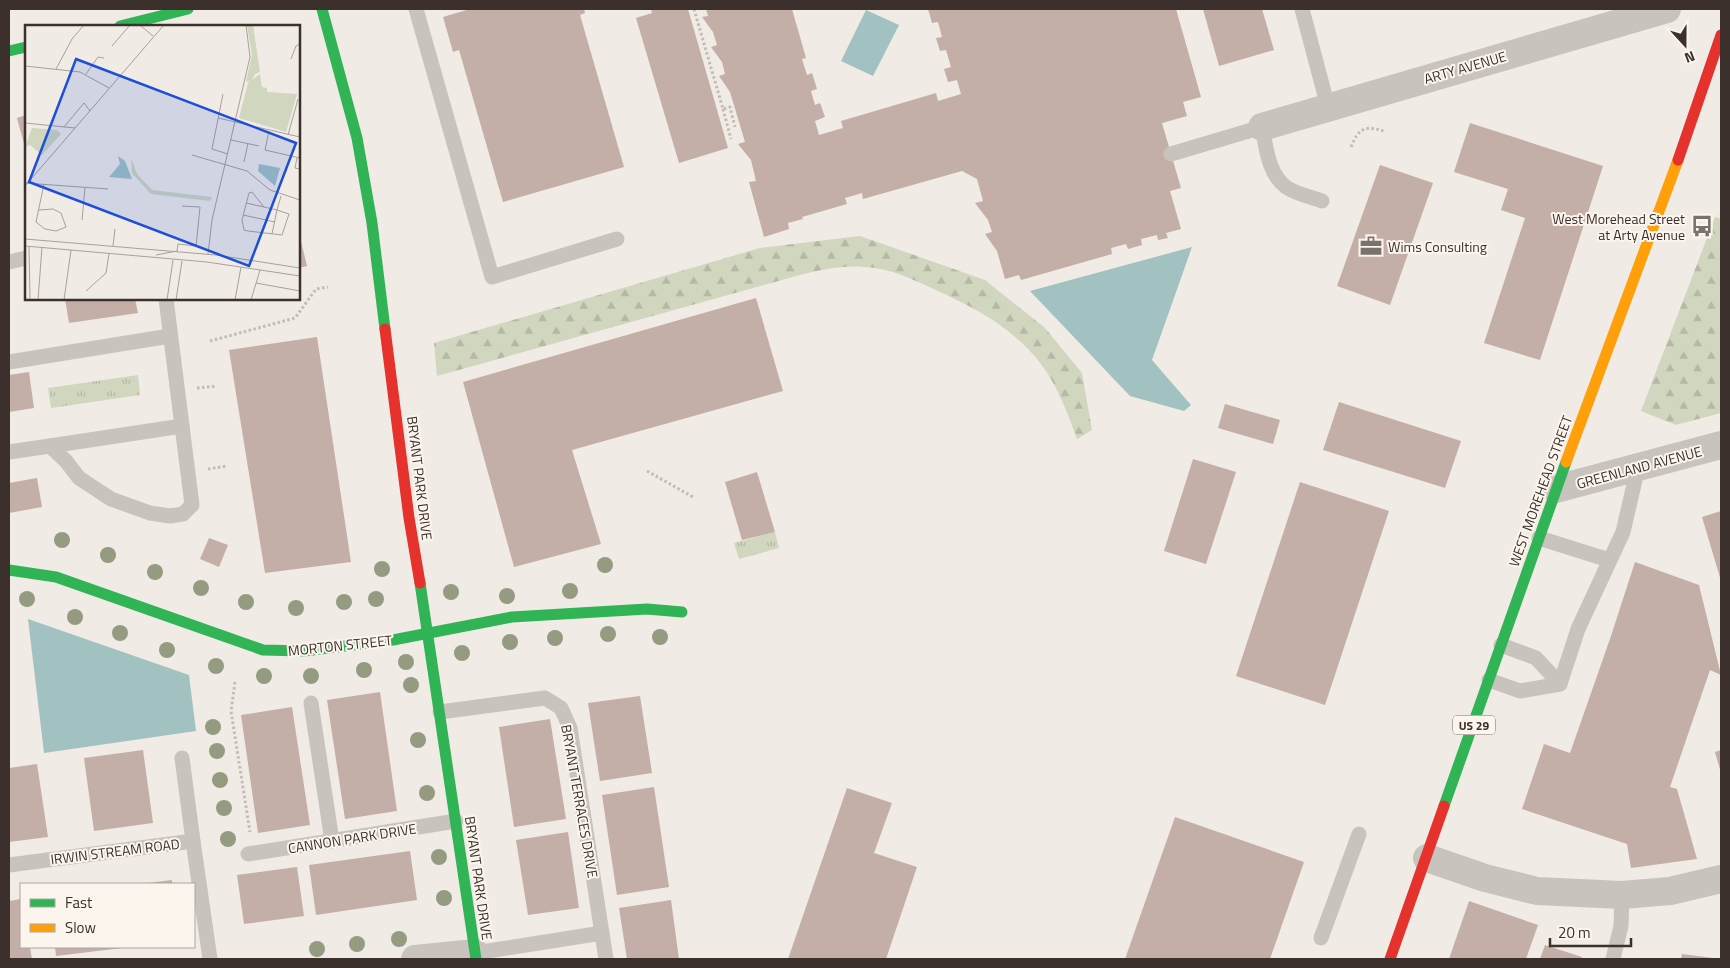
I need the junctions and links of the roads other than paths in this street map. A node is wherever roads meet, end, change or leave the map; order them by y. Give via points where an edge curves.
1 (188, 9) edge
2 (322, 9) edge
3 (416, 9) edge
4 (1302, 9) edge
5 (1668, 9) edge
6 (1622, 15) edge
7 (124, 25) edge
8 (1721, 35) edge
9 (25, 47) edge
10 (9, 51) edge
11 (1328, 107) junction
12 (1262, 127) junction
13 (1171, 154) dead end
14 (1322, 201) dead end
15 (617, 239) dead end
16 (25, 258) edge
17 (9, 262) edge
18 (166, 300) edge
19 (170, 336) junction
20 (9, 362) edge
21 (182, 426) junction
22 (1721, 444) edge
23 (50, 446) junction
24 (9, 452) edge
25 (1638, 467) junction
26 (1556, 490) junction
27 (1539, 538) junction
28 (1609, 560) junction
29 (9, 570) edge
30 (682, 612) dead end
31 (428, 634) junction
32 (1501, 644) junction
33 (1489, 680) junction
34 (1560, 684) junction
35 (311, 703) dead end
36 (440, 712) junction
37 (182, 758) dead end
38 (456, 821) junction
39 (1359, 834) dead end
40 (193, 841) junction
41 (332, 841) junction
42 (248, 854) dead end
43 (1427, 858) junction
44 (9, 865) edge
45 (1721, 879) edge
46 (1622, 894) junction
47 (602, 933) junction
48 (1320, 938) dead end
49 (476, 956) edge
50 (210, 959) edge
51 (415, 959) edge
52 (606, 959) edge
53 (1390, 959) edge
54 (1613, 959) edge

1 - 7 street
2 - 31 street, BRYANT PARK DRIVE via 357,138 372,223 409,518
3 - 15 lane via 492,277
4 - 11 lane
5 - 6 street, ARTY AVENUE
6 - 11 street, ARTY AVENUE
8 - 26 street, WEST MOREHEAD STREET / US 29
9 - 10 street
11 - 12 street, ARTY AVENUE
12 - 13 lane
12 - 14 lane via 1273,170 1280,181 1287,188
16 - 17 lane
18 - 19 lane
19 - 20 lane
19 - 21 lane
21 - 23 lane
21 - 23 lane via 192,505 183,514 170,516 150,513 111,499 79,478
22 - 25 street, GREENLAND AVENUE
23 - 24 lane
25 - 26 street, GREENLAND AVENUE
25 - 28 lane via 1623,532
26 - 27 street, WEST MOREHEAD STREET / US 29
27 - 28 lane
27 - 32 street, WEST MOREHEAD STREET / US 29
28 - 34 lane via 1578,629
29 - 31 street, MORTON STREET via 56,577 263,650 304,651
30 - 31 street, MORTON STREET via 647,610 512,617
31 - 36 street, BRYANT PARK DRIVE
32 - 33 street, WEST MOREHEAD STREET / US 29
32 - 34 lane via 1536,658
33 - 34 lane via 1520,691
33 - 43 street, WEST MOREHEAD STREET / US 29
35 - 41 lane
36 - 38 street, BRYANT PARK DRIVE
36 - 47 lane, BRYANT TERRACES DRIVE via 545,698 562,708 570,728
37 - 40 lane
38 - 41 lane, CANNON PARK DRIVE
38 - 49 street, BRYANT PARK DRIVE
39 - 48 lane
40 - 44 lane, IRWIN STREAM ROAD
40 - 50 lane, IRWIN STREAM ROAD
41 - 42 lane, CANNON PARK DRIVE
43 - 46 street via 1485,878 1537,890
43 - 53 street, WEST MOREHEAD STREET / US 29
45 - 46 street via 1670,891
46 - 54 lane via 1621,926
47 - 49 lane
47 - 52 lane, BRYANT TERRACES DRIVE
49 - 51 street

